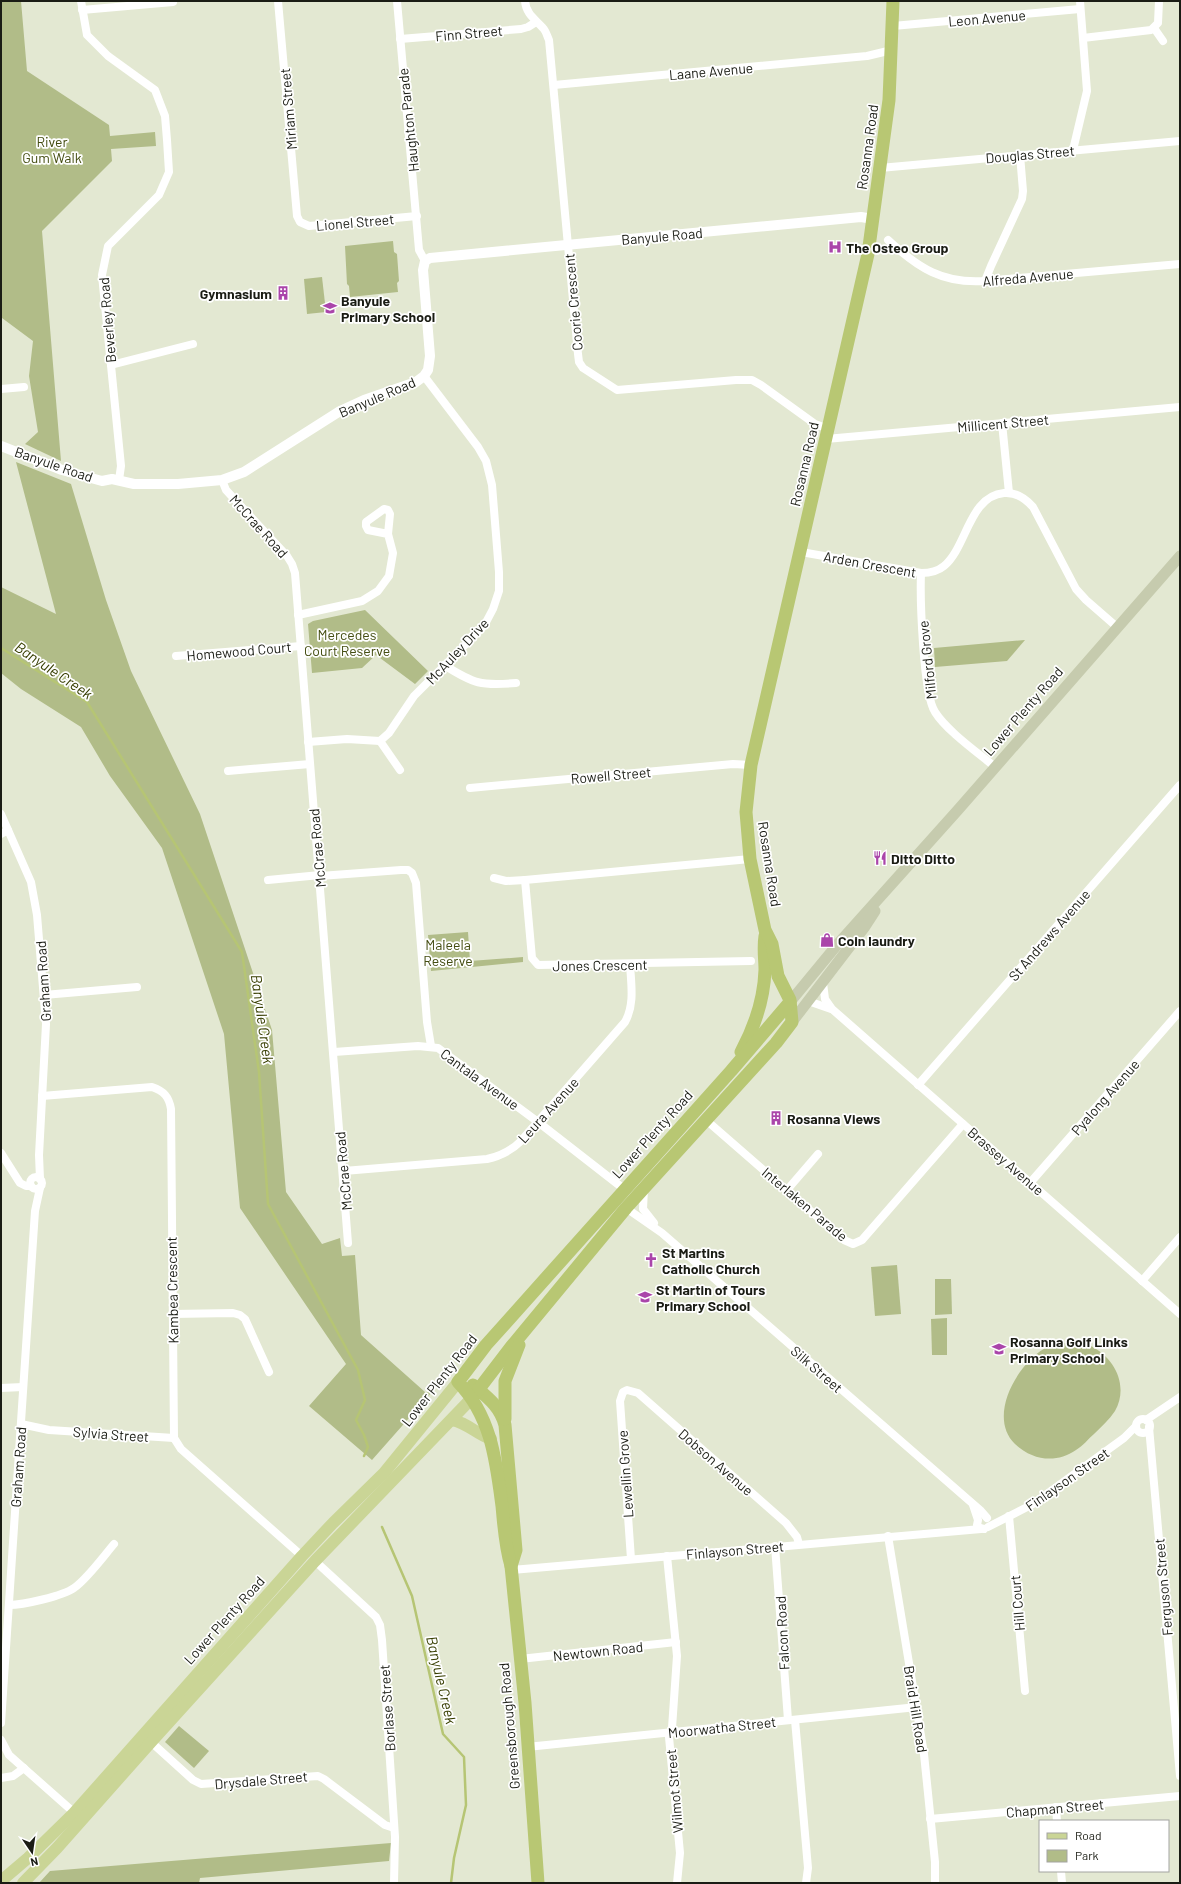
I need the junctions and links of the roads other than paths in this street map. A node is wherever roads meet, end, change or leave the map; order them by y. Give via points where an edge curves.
1 (81, 1) edge
2 (278, 1) edge
3 (397, 1) edge
4 (525, 1) edge
5 (893, 1) edge
6 (1159, 1) edge
7 (173, 2) dead end
8 (1080, 5) edge
9 (82, 10) junction
10 (536, 22) junction
11 (893, 26) junction
12 (1154, 28) junction
13 (1083, 38) junction
14 (400, 39) junction
15 (1163, 41) dead end
16 (892, 55) junction
17 (554, 85) junction
18 (1180, 141) edge
19 (1073, 150) junction
20 (1020, 155) junction
21 (880, 168) junction
22 (297, 216) joint
23 (417, 216) junction
24 (873, 219) junction
25 (888, 240) dead end
26 (568, 244) junction
27 (428, 260) junction
28 (1180, 264) edge
29 (985, 282) junction
30 (193, 344) dead end
31 (111, 365) junction
32 (424, 376) junction
33 (24, 387) dead end
34 (1, 389) edge
35 (1180, 407) edge
36 (1002, 423) junction
37 (828, 434) junction
38 (1, 446) edge
39 (119, 480) junction
40 (222, 480) junction
41 (1008, 493) junction
42 (388, 534) dead end
43 (801, 552) junction
44 (1178, 563) edge
45 (921, 573) junction
46 (298, 614) junction
47 (1117, 627) junction
48 (301, 646) junction
49 (176, 656) dead end
50 (444, 665) junction
51 (516, 683) dead end
52 (308, 742) junction
53 (380, 742) junction
54 (310, 764) junction
55 (752, 765) junction
56 (995, 767) junction
57 (400, 770) dead end
58 (228, 771) dead end
59 (1180, 785) edge
60 (470, 788) dead end
61 (1, 814) edge
62 (8, 830) junction
63 (1, 834) edge
64 (750, 859) junction
65 (320, 876) junction
66 (494, 878) dead end
67 (268, 880) dead end
68 (525, 880) junction
69 (890, 887) junction
70 (765, 930) junction
71 (750, 961) dead end
72 (630, 964) junction
73 (823, 983) junction
74 (137, 987) dead end
75 (763, 994) junction
76 (44, 995) junction
77 (808, 1001) junction
78 (790, 1002) junction
79 (832, 1009) junction
80 (1180, 1011) edge
81 (779, 1016) junction
82 (791, 1022) junction
83 (757, 1042) junction
84 (776, 1043) junction
85 (431, 1046) junction
86 (334, 1052) junction
87 (731, 1072) junction
88 (918, 1085) junction
89 (42, 1096) junction
90 (706, 1120) junction
91 (538, 1122) junction
92 (963, 1124) junction
93 (1, 1153) edge
94 (818, 1154) dead end
95 (344, 1171) junction
96 (35, 1183) junction
97 (1030, 1183) junction
98 (644, 1188) junction
99 (624, 1189) junction
100 (787, 1190) junction
101 (626, 1208) junction
102 (662, 1233) junction
103 (1180, 1237) edge
104 (348, 1243) dead end
105 (1142, 1281) junction
106 (172, 1314) junction
107 (1180, 1314) edge
108 (526, 1329) junction
109 (473, 1362) junction
110 (497, 1364) junction
111 (269, 1372) dead end
112 (460, 1379) junction
113 (1, 1389) edge
114 (23, 1390) junction
115 (625, 1390) joint
116 (475, 1394) junction
117 (1180, 1397) edge
118 (452, 1420) junction
119 (1144, 1427) junction
120 (20, 1428) junction
121 (507, 1435) junction
122 (174, 1438) junction
123 (491, 1439) junction
124 (1009, 1516) junction
125 (983, 1522) junction
126 (888, 1536) junction
127 (114, 1544) dead end
128 (799, 1544) junction
129 (775, 1546) junction
130 (302, 1556) junction
131 (667, 1556) junction
132 (631, 1559) junction
133 (315, 1561) junction
134 (511, 1568) junction
135 (9, 1605) junction
136 (676, 1642) junction
137 (520, 1659) junction
138 (3, 1660) edge
139 (1025, 1690) dead end
140 (917, 1707) junction
141 (791, 1720) junction
142 (1, 1723) edge
143 (671, 1732) junction
144 (1, 1740) edge
145 (151, 1742) junction
146 (527, 1747) junction
147 (24, 1768) junction
148 (1180, 1776) edge
149 (1, 1778) edge
150 (1180, 1796) edge
151 (1056, 1808) junction
152 (78, 1816) junction
153 (930, 1819) junction
154 (1057, 1820) edge
155 (394, 1828) junction
156 (1061, 1872) edge
157 (1, 1881) edge
158 (22, 1883) edge
159 (394, 1883) edge
160 (538, 1883) edge
161 (677, 1883) edge
162 (806, 1883) edge
163 (934, 1883) edge
164 (1062, 1883) edge

1 - 9 street, Beverley Road
2 - 22 street, Miriam Street
3 - 14 street, Haughton Parade
4 - 10 street, Coorie Crescent via 526,8
5 - 11 highway, Rosanna Road
6 - 12 street via 1159,20
7 - 9 street
8 - 11 street, Leon Avenue
8 - 13 street
9 - 31 street, Beverley Road via 88,35 108,56 155,90 165,116 167,140 169,172 159,194 108,246 102,275
10 - 14 street, Finn Street via 521,29
10 - 17 street, Coorie Crescent via 544,29 548,40
11 - 16 highway, Rosanna Road
12 - 13 street via 1145,32
12 - 15 street
13 - 19 street via 1087,91
14 - 23 street, Haughton Parade
16 - 17 street, Laane Avenue
16 - 21 highway, Rosanna Road
17 - 26 street, Coorie Crescent
18 - 19 street, Douglas Street
19 - 20 street, Douglas Street
20 - 21 street, Douglas Street
20 - 29 street via 1022,199
21 - 24 highway, Rosanna Road
22 - 23 street, Lionel Street via 300,222 309,226
23 - 27 street, Haughton Parade via 419,239
24 - 26 street, Banyule Road via 861,217
24 - 37 highway, Rosanna Road via 862,282
25 - 29 street, Alfreda Avenue via 908,258 934,274 954,280
26 - 27 street, Banyule Road
26 - 37 street, Coorie Crescent via 578,359 587,371 617,390 752,380
27 - 32 street, Banyule Road via 423,270 430,361
28 - 29 street, Alfreda Avenue
30 - 31 street
31 - 39 street, Beverley Road via 121,466
32 - 40 street, Banyule Road via 416,382 340,411 244,472
32 - 50 street, McAuley Drive via 486,461 492,485 499,572 499,591 489,618 478,633
33 - 34 street
35 - 36 street, Millicent Street
36 - 37 street, Millicent Street
36 - 41 street
37 - 43 highway, Rosanna Road
38 - 39 street, Banyule Road via 80,476 102,481
39 - 40 street, Banyule Road via 134,484 178,484
40 - 46 street, McCrae Road via 226,490 292,564
41 - 45 street, Arden Crescent via 993,496 984,502 952,556 943,566 933,572
41 - 47 street via 1020,496 1033,507 1076,589
42 - 46 street via 393,553 389,576 378,591 362,601
43 - 45 street, Arden Crescent
43 - 55 highway, Rosanna Road
44 - 47 main road, Lower Plenty Road
45 - 56 street, Milford Grove via 927,685 932,706 947,725
46 - 48 street, McCrae Road
47 - 56 main road, Lower Plenty Road
48 - 49 street, Homewood Court
48 - 52 street, McCrae Road
50 - 51 street via 477,683
50 - 53 street, McAuley Drive via 414,696
52 - 53 street via 347,739
52 - 54 street, McCrae Road
53 - 57 street
54 - 58 street
54 - 65 street, McCrae Road
55 - 60 street, Rowell Street via 733,764
55 - 64 highway, Rosanna Road via 746,812
56 - 69 main road, Lower Plenty Road
59 - 88 street, St Andrews Avenue
61 - 62 street, Graham Road
62 - 63 street
62 - 76 street, Graham Road via 34,892
64 - 68 street
64 - 70 highway, Rosanna Road
65 - 67 street
65 - 85 street via 401,870 410,871 414,875 427,1027
65 - 86 street, McCrae Road
66 - 68 street via 506,881
68 - 72 street, Jones Crescent via 531,953 535,963 542,966
69 - 73 main road, Lower Plenty Road via 864,928
69 - 78 main road, Lower Plenty Road
70 - 75 highway, Rosanna Road
70 - 78 highway, Rosanna Road via 772,944 778,976
71 - 72 street, Jones Crescent
72 - 91 street, Leura Avenue via 632,1001 625,1022
73 - 77 main road, Lower Plenty Road
73 - 79 street, Brassey Avenue via 825,999
74 - 76 street
75 - 81 highway via 765,1004
75 - 87 highway, Rosanna Road via 753,1028
76 - 89 street, Graham Road via 46,1036
77 - 79 street, Brassey Avenue
77 - 82 main road, Lower Plenty Road
78 - 81 highway, Lower Plenty Road
78 - 82 highway, Rosanna Road
79 - 88 street, Brassey Avenue
80 - 97 street, Pyalong Avenue
81 - 82 highway
81 - 83 highway, Lower Plenty Road
82 - 84 highway, Lower Plenty Road
83 - 84 highway via 768,1038
83 - 87 highway, Lower Plenty Road
84 - 90 highway, Lower Plenty Road
85 - 86 street, Cantala Avenue
85 - 91 street, Cantala Avenue via 446,1053
86 - 95 street, McCrae Road
87 - 99 highway, Lower Plenty Road
88 - 92 street, Brassey Avenue
89 - 96 street, Graham Road
89 - 106 street, Kambea Crescent via 152,1087 161,1091 168,1099 171,1109
90 - 98 highway, Lower Plenty Road
90 - 100 street, Interlaken Parade
91 - 95 street, Leura Avenue via 516,1146 494,1158
91 - 99 street, Cantala Avenue
92 - 97 street, Brassey Avenue
92 - 100 street, Interlaken Parade via 859,1242 847,1242
93 - 96 street via 14,1171
94 - 100 street
95 - 104 street, McCrae Road
96 - 114 street, Graham Road
97 - 105 street, Brassey Avenue
98 - 101 highway, Lower Plenty Road
98 - 102 street, Silk Street via 642,1209
99 - 109 highway, Lower Plenty Road
101 - 102 street, Silk Street
101 - 108 highway, Lower Plenty Road
102 - 125 street, Silk Street via 973,1505
103 - 105 street
105 - 107 street, Brassey Avenue
106 - 111 street via 240,1315 248,1324
106 - 122 street, Kambea Crescent
108 - 110 highway, Lower Plenty Road
108 - 121 highway via 508,1368 505,1381
109 - 110 highway via 476,1369 481,1372
109 - 112 highway, Lower Plenty Road
110 - 116 highway, Lower Plenty Road
112 - 116 highway, Greensborough Road
112 - 130 main road, Lower Plenty Road via 384,1473
113 - 114 street
114 - 120 street, Graham Road
115 - 128 street, Dobson Avenue via 638,1393 786,1524 797,1536
115 - 132 street, Lewellin Grove via 620,1403
116 - 118 main road, Lower Plenty Road
116 - 121 highway, Greensborough Road via 492,1401 504,1421
116 - 123 highway, Greensborough Road
117 - 119 street
118 - 123 main road via 464,1423 479,1435
118 - 133 main road, Lower Plenty Road
119 - 124 street, Finlayson Street via 1124,1438 1033,1504
119 - 148 street, Ferguson Street via 1150,1447
120 - 122 street, Sylvia Street
120 - 135 street, Graham Road
121 - 134 highway, Greensborough Road via 516,1550
122 - 130 street via 181,1450
123 - 134 highway, Greensborough Road via 506,1550
124 - 125 street, Finlayson Street
124 - 139 street, Hill Court
125 - 126 street, Finlayson Street via 959,1529
126 - 128 street, Finlayson Street
126 - 140 street, Braid Hill Road
127 - 135 street via 74,1588 57,1595
128 - 129 street, Finlayson Street
129 - 131 street, Finlayson Street
129 - 141 street, Falcon Road
130 - 152 main road, Lower Plenty Road
131 - 132 street, Finlayson Street
131 - 136 street, Wilmot Street
132 - 134 street, Finlayson Street
133 - 145 main road, Lower Plenty Road
133 - 155 street, Borlase Street via 376,1617 380,1625
134 - 137 highway, Greensborough Road
135 - 138 street, Graham Road
136 - 137 street, Newtown Road
136 - 143 street, Wilmot Street via 677,1670
137 - 146 highway, Greensborough Road
138 - 142 street, Graham Road
140 - 141 street, Moorwatha Street
140 - 153 street, Braid Hill Road
141 - 143 street, Moorwatha Street
141 - 162 street, Falcon Road via 808,1868
143 - 146 street, Moorwatha Street
143 - 161 street, Wilmot Street via 669,1737 680,1853
144 - 147 street via 9,1755
145 - 152 main road, Lower Plenty Road
145 - 155 street, Drysdale Street via 193,1780 201,1784 318,1776 385,1825
146 - 160 highway, Greensborough Road
147 - 149 street via 13,1776
147 - 152 street
150 - 151 street, Chapman Street
151 - 153 street, Chapman Street
151 - 154 street
152 - 157 main road, Lower Plenty Road
152 - 158 main road, Lower Plenty Road via 40,1866
153 - 163 street, Braid Hill Road via 935,1862
155 - 159 street, Borlase Street
156 - 164 street

